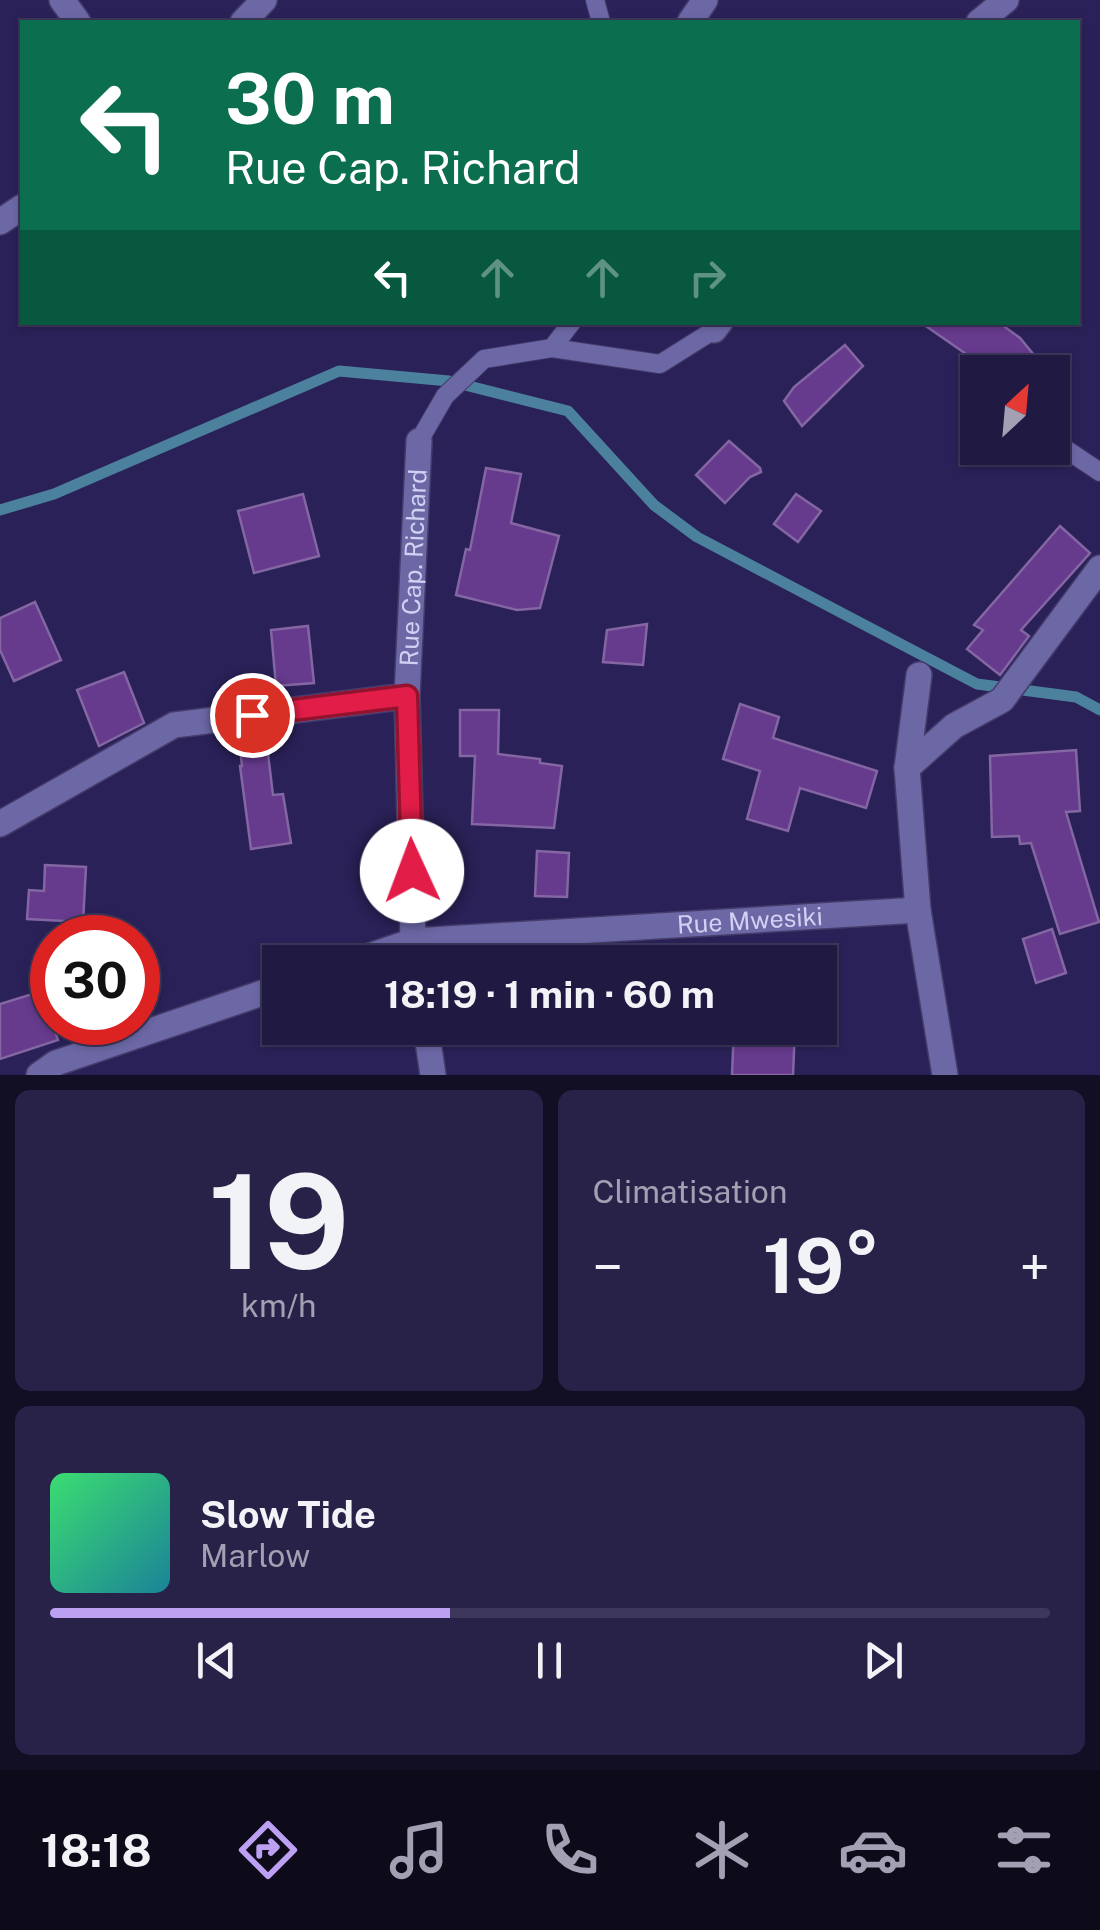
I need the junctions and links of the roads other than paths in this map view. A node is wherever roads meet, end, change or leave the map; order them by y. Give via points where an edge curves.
1 (264, 0) edge
2 (1006, 0) edge
3 (245, 20) edge
4 (981, 20) edge
5 (570, 325) edge
6 (717, 326) edge
7 (552, 348) junction
8 (418, 442) joint
9 (1070, 452) edge
10 (1100, 472) edge
11 (1100, 568) edge
12 (919, 675) dead end
13 (407, 696) junction
14 (907, 768) junction
15 (0, 824) edge
16 (918, 910) junction
17 (415, 945) edge
18 (499, 945) edge
19 (262, 993) edge
20 (429, 1045) edge
21 (40, 1075) edge
22 (433, 1075) edge
23 (944, 1075) edge

1 - 3 street
2 - 4 street
5 - 7 lane
6 - 7 lane via 660,364
7 - 8 lane via 484,359 445,396
8 - 13 street, Rue Cap. Richard
9 - 10 lane
11 - 14 street via 1002,700 954,726
12 - 14 street
13 - 15 street, Rue Cap. Richard via 174,725
13 - 17 street, Rue Cap. Richard
14 - 16 street
16 - 18 street, Rue Mwesiki
16 - 23 street
19 - 21 street
20 - 22 street

